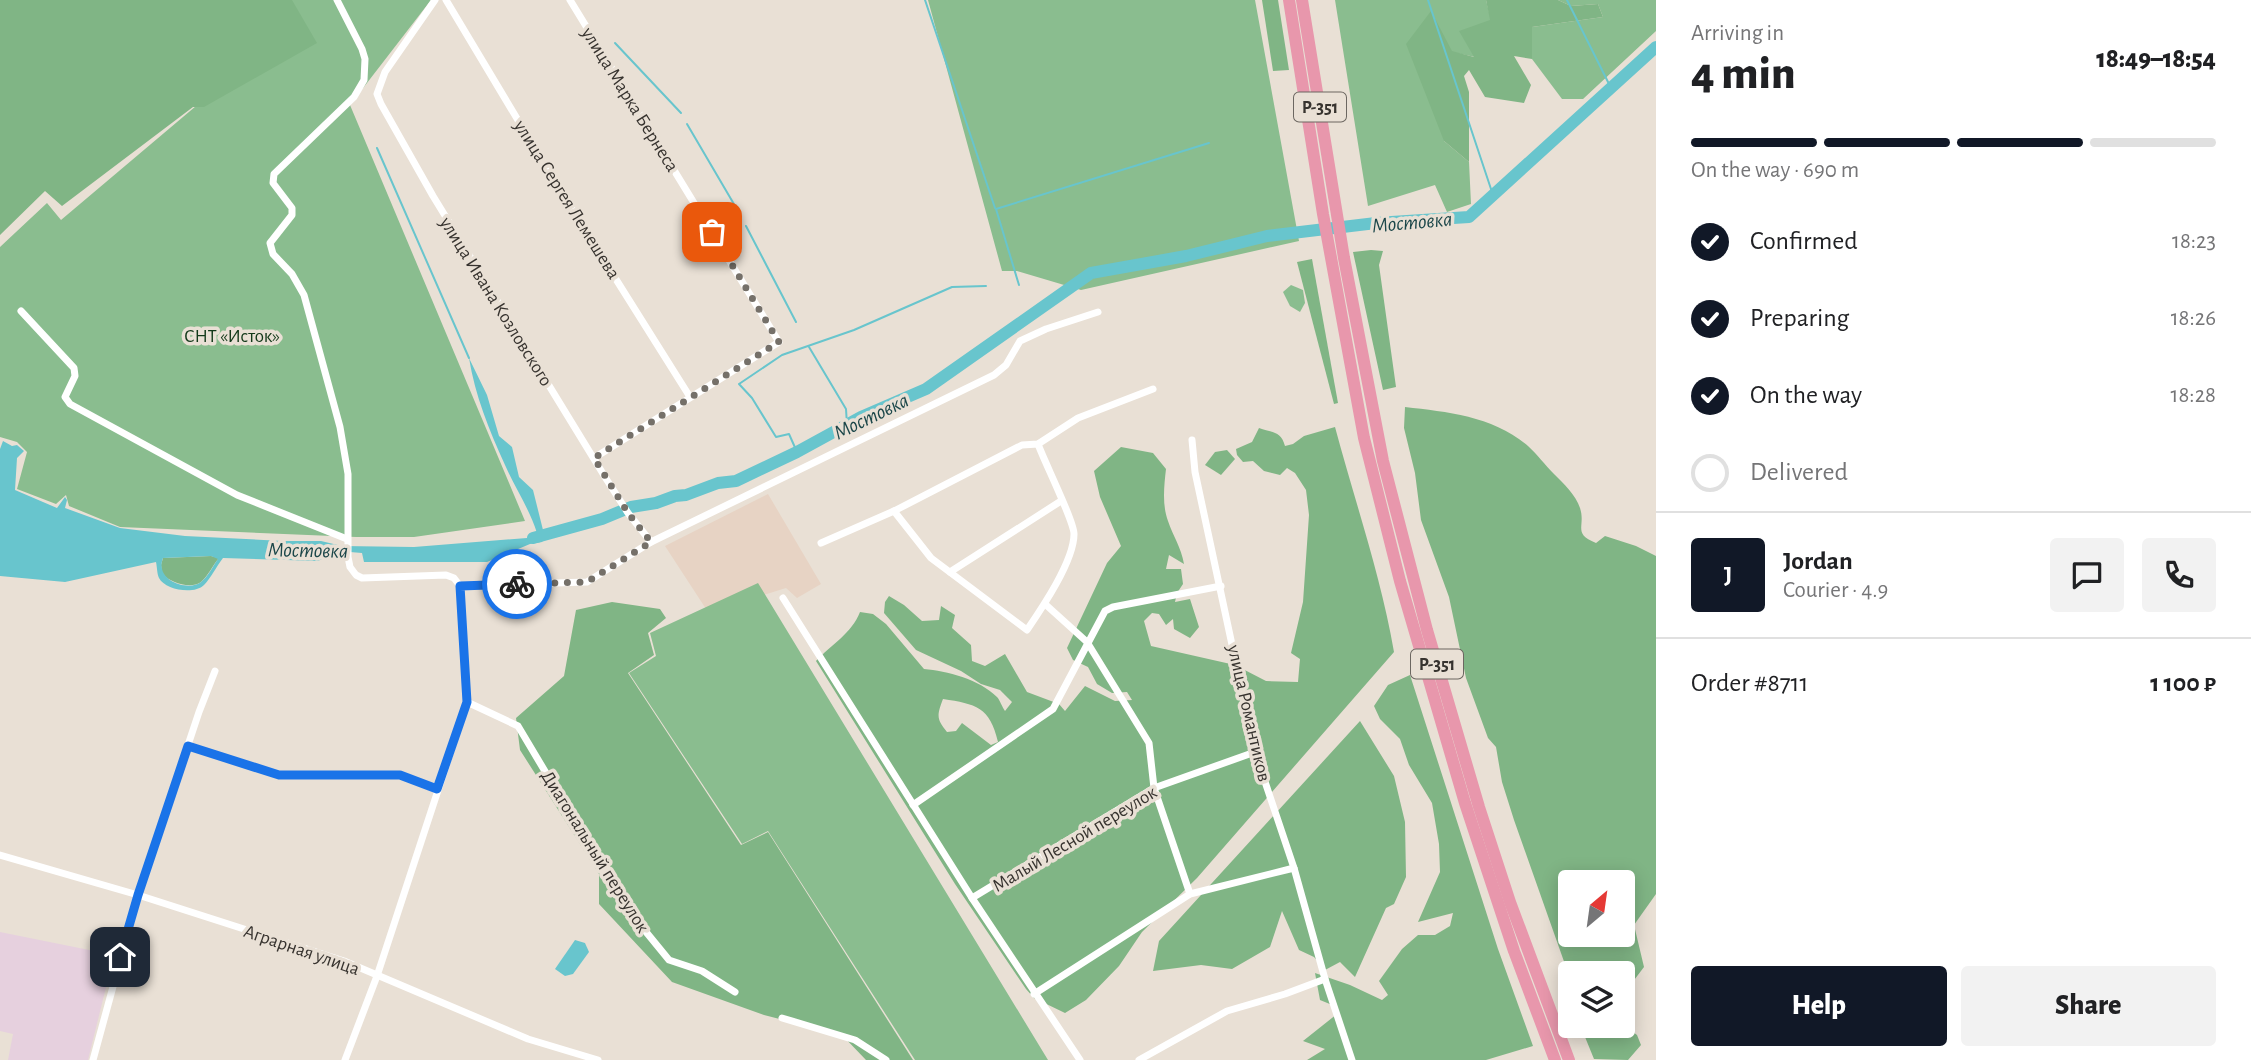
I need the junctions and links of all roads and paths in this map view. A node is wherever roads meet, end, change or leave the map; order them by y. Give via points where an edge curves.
1 (337, 0) edge
2 (435, 0) edge
3 (446, 0) edge
4 (570, 0) edge
5 (1289, 0) edge
6 (1302, 0) edge
7 (1338, 258) junction
8 (21, 311) dead end
9 (1098, 312) dead end
10 (1153, 389) dead end
11 (690, 397) junction
12 (1192, 440) dead end
13 (1038, 444) junction
14 (594, 458) junction
15 (1061, 501) junction
16 (894, 511) junction
17 (347, 542) junction
18 (651, 542) junction
19 (821, 543) dead end
20 (950, 572) junction
21 (460, 586) junction
22 (1221, 586) junction
23 (783, 598) dead end
24 (1045, 604) junction
25 (1087, 642) junction
26 (215, 671) dead end
27 (467, 702) junction
28 (188, 746) junction
29 (1255, 752) junction
30 (1154, 788) junction
31 (437, 789) junction
32 (913, 805) junction
33 (0, 855) edge
34 (1294, 868) junction
35 (1190, 894) junction
36 (138, 895) junction
37 (972, 898) junction
38 (377, 976) junction
39 (1325, 979) junction
40 (735, 992) dead end
41 (1034, 994) junction
42 (782, 1018) dead end
43 (93, 1060) edge
44 (345, 1060) edge
45 (598, 1060) edge
46 (886, 1060) edge
47 (1080, 1060) edge
48 (1139, 1060) edge
49 (1352, 1060) edge
50 (1555, 1060) edge
51 (1569, 1060) edge

1 - 17 street via 362,49 364,80 354,97 274,174 273,183 292,208 292,215 270,243 273,254 304,295 340,427 348,474
2 - 14 street, улица Ивана Козловского via 385,72 377,94 380,104
3 - 11 street, улица Сергея Лемешева
4 - 11 street, улица Марка Бернеса via 779,342
5 - 7 highway, Р-351 via 1323,214
6 - 7 highway, Р-351 via 1337,215
7 - 50 highway, Р-351 via 1364,438 1400,581 1485,864
7 - 51 highway, Р-351 via 1427,630 1510,902
8 - 17 street via 74,368 65,397 69,404 237,495
9 - 18 street via 1020,341 994,375
10 - 13 street via 1078,418
11 - 14 street
12 - 22 street, улица Романтиков
13 - 15 street
13 - 16 street via 1023,445
14 - 18 street, улица Ивана Козловского
15 - 20 street
15 - 24 street via 1074,532 1071,552
16 - 19 street
16 - 20 street via 931,558
17 - 21 street via 349,567 362,578 446,575
18 - 21 street via 587,582
20 - 24 street via 1027,630
21 - 27 street
22 - 25 street via 1113,607 1101,614
22 - 29 street, улица Романтиков
23 - 32 street
24 - 25 street
25 - 30 street via 1149,743
25 - 32 street via 1053,709
26 - 28 street
27 - 31 street
27 - 40 street, Диагональный переулок via 518,726 634,916 669,960 702,971
28 - 31 street via 279,775 400,775
28 - 36 street
29 - 30 street, Малый Лесной переулок
29 - 34 street, улица Романтиков
30 - 35 street
30 - 37 street, Малый Лесной переулок
31 - 38 street
32 - 37 street
33 - 36 street, Аграрная улица
34 - 35 street
34 - 39 street, улица Романтиков
35 - 41 street
36 - 38 street, Аграрная улица via 344,961
36 - 43 street
37 - 41 street
38 - 44 street
38 - 45 street, Аграрная улица via 528,1039
39 - 48 street via 1227,1011
39 - 49 street, улица Романтиков
41 - 47 street
42 - 46 street via 855,1040

